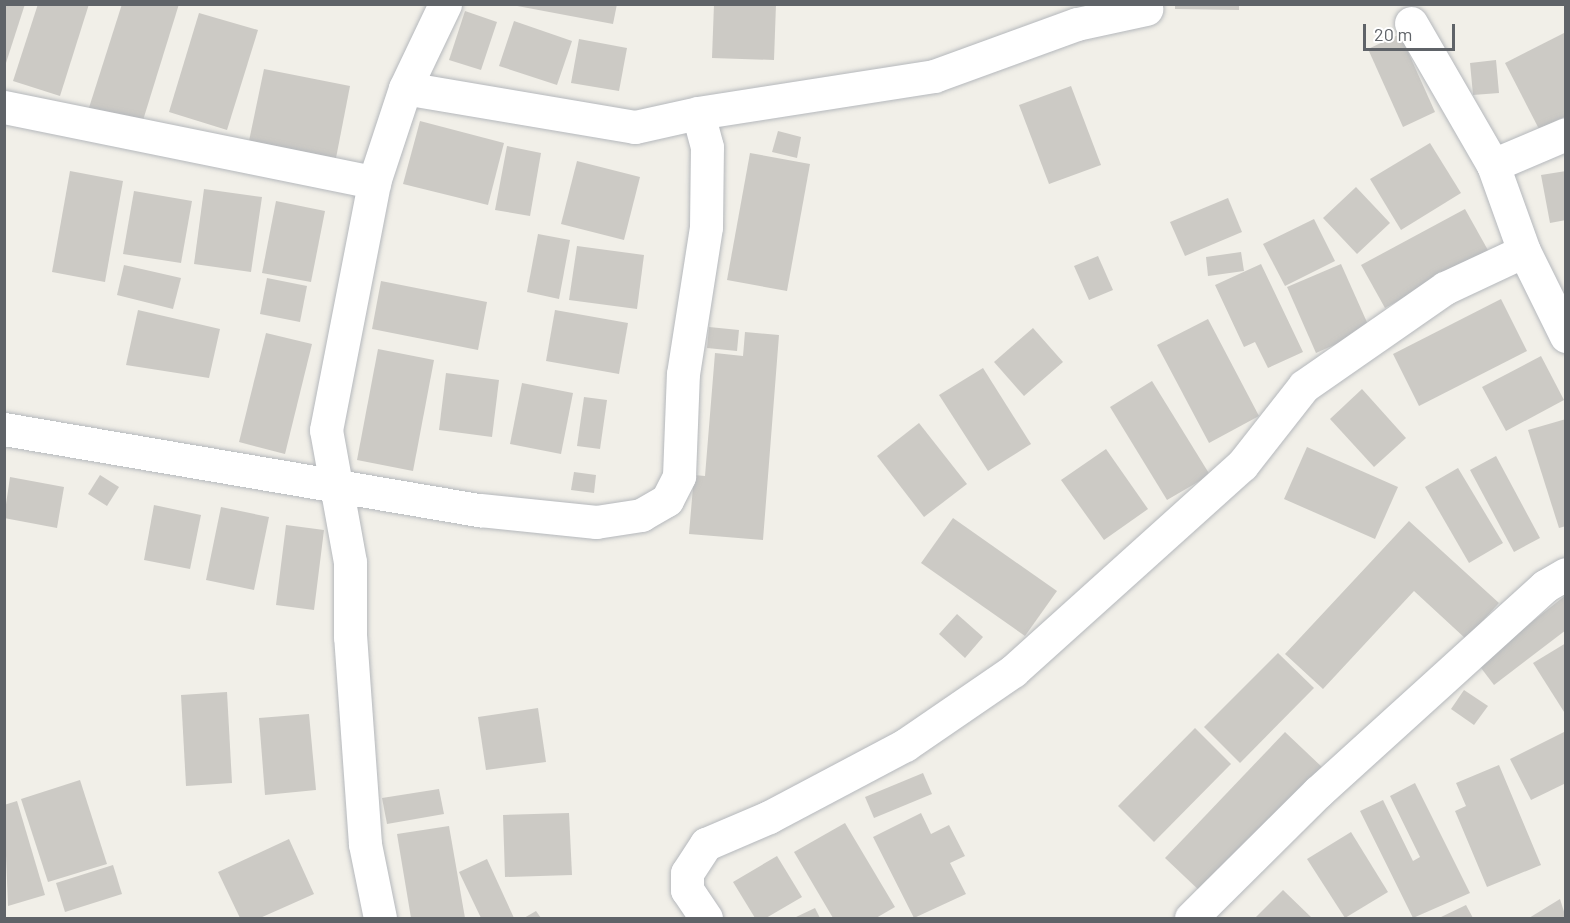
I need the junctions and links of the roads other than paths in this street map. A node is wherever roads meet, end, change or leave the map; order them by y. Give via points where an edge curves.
1 (445, 4) edge
2 (1146, 9) dead end
3 (1411, 23) dead end
4 (405, 88) junction
5 (4, 107) edge
6 (698, 113) junction
7 (1566, 134) edge
8 (1493, 165) junction
9 (374, 182) junction
10 (1524, 251) junction
11 (1566, 336) edge
12 (4, 429) edge
13 (340, 488) junction
14 (1566, 574) edge
15 (380, 918) edge
16 (706, 918) edge
17 (1191, 918) edge

1 - 4 street
2 - 6 street via 1077,24 934,76
3 - 8 street
4 - 6 street via 635,127
4 - 9 street
5 - 9 street
6 - 13 street via 707,147 706,227 683,374 679,476 668,500 641,515 596,522
7 - 8 street
8 - 10 street
9 - 13 street via 326,430
10 - 11 street
10 - 16 street via 1445,288 1304,386 1242,465 1013,672 905,745 769,817 706,844 687,873 687,890
12 - 13 street
13 - 15 street via 350,562 350,637 364,844
14 - 17 street via 1545,586 1318,792

